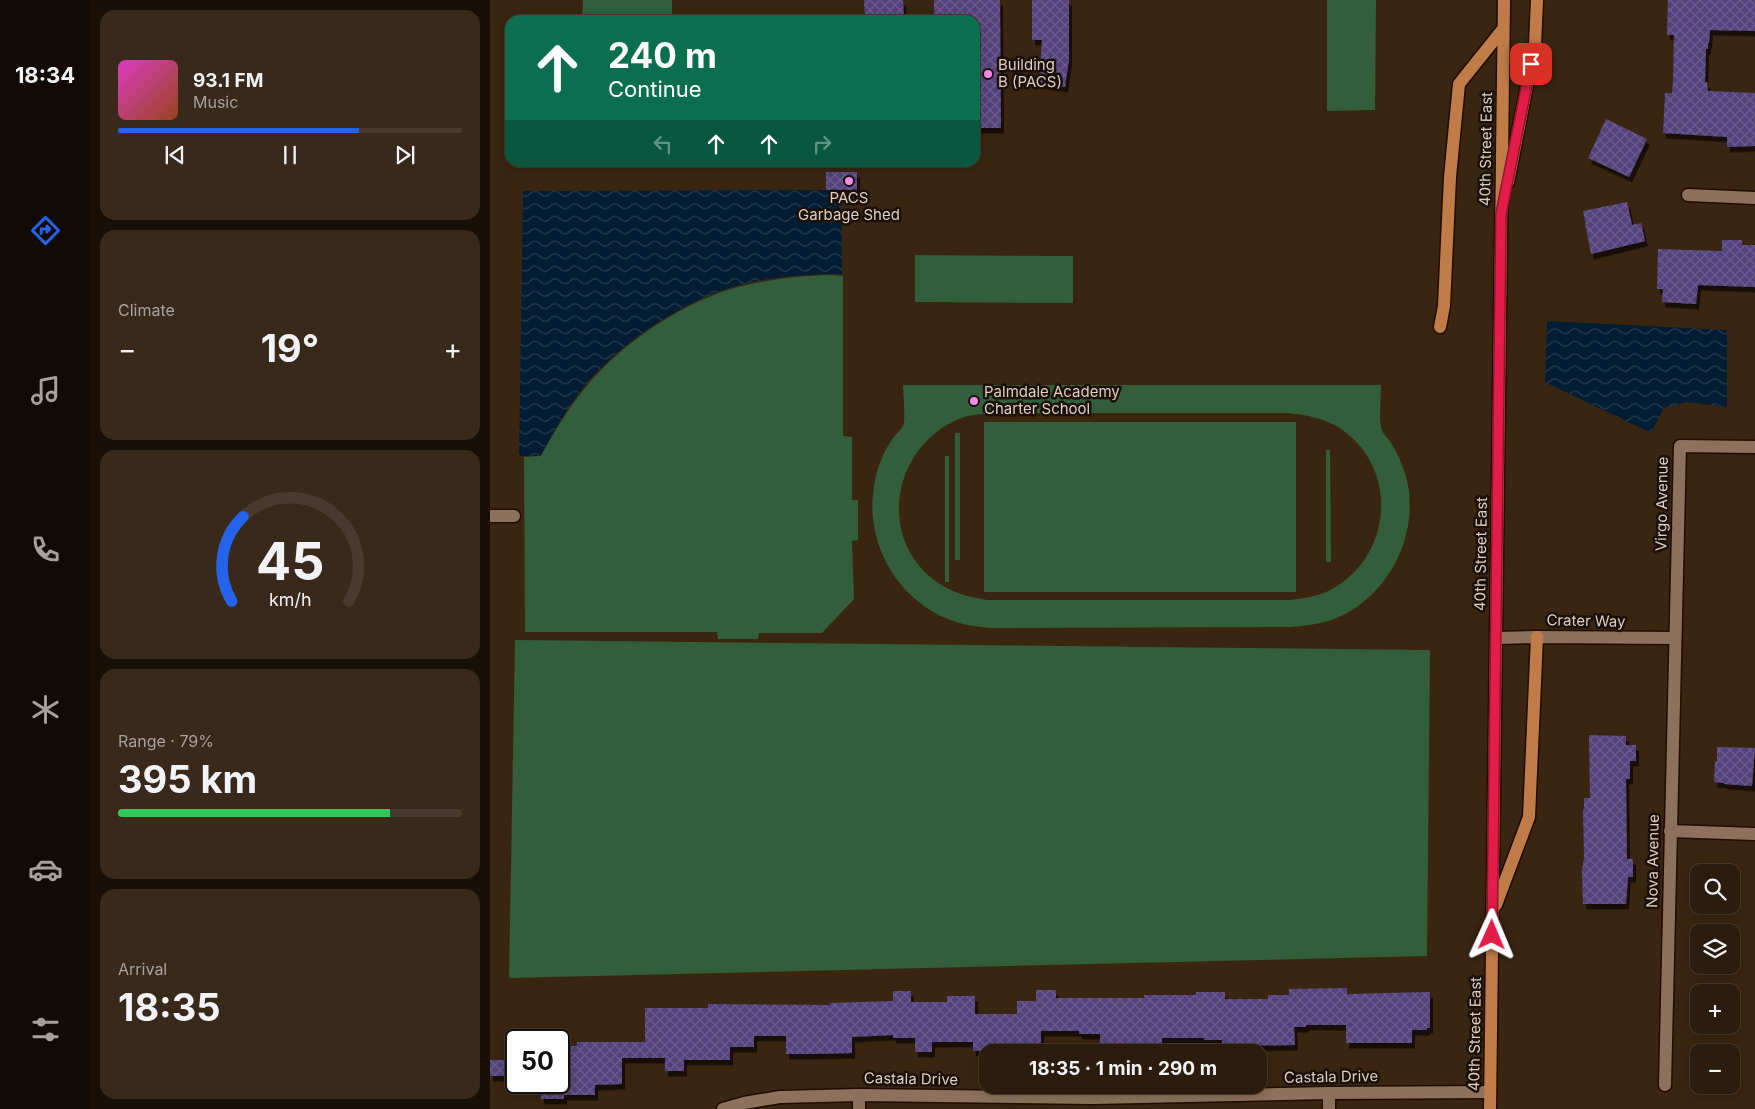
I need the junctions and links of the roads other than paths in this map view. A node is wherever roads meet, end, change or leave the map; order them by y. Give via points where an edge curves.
1 (1504, 0) edge
2 (1537, 0) edge
3 (1504, 29) junction
4 (1688, 195) dead end
5 (1755, 198) edge
6 (1501, 214) junction
7 (1440, 327) dead end
8 (1755, 446) edge
9 (490, 516) edge
10 (514, 516) dead end
11 (1537, 637) junction
12 (1496, 638) junction
13 (1675, 638) junction
14 (1670, 831) junction
15 (1755, 834) edge
16 (1493, 914) junction
17 (1665, 1084) dead end
18 (1490, 1092) junction
19 (1329, 1093) junction
20 (859, 1095) junction
21 (1093, 1103) edge
22 (723, 1109) edge
23 (859, 1109) edge
24 (1329, 1109) edge
25 (1490, 1109) edge

1 - 3 main road, 40th Street East
2 - 6 main road via 1535,45
3 - 6 main road, 40th Street East
3 - 7 main road via 1460,84
4 - 5 street
6 - 12 main road, 40th Street East
8 - 13 street, Virgo Avenue via 1680,446
9 - 10 street
11 - 12 street, Crater Way
11 - 13 street, Crater Way
11 - 16 main road via 1529,817
12 - 16 main road, 40th Street East
13 - 14 street, Nova Avenue
14 - 15 street
14 - 17 street, Nova Avenue
16 - 18 main road, 40th Street East
18 - 19 street, Castala Drive
18 - 25 main road, 40th Street East
19 - 21 street, Castala Drive
19 - 24 street
20 - 21 street, Castala Drive
20 - 22 street, Castala Drive via 780,1097
20 - 23 street

